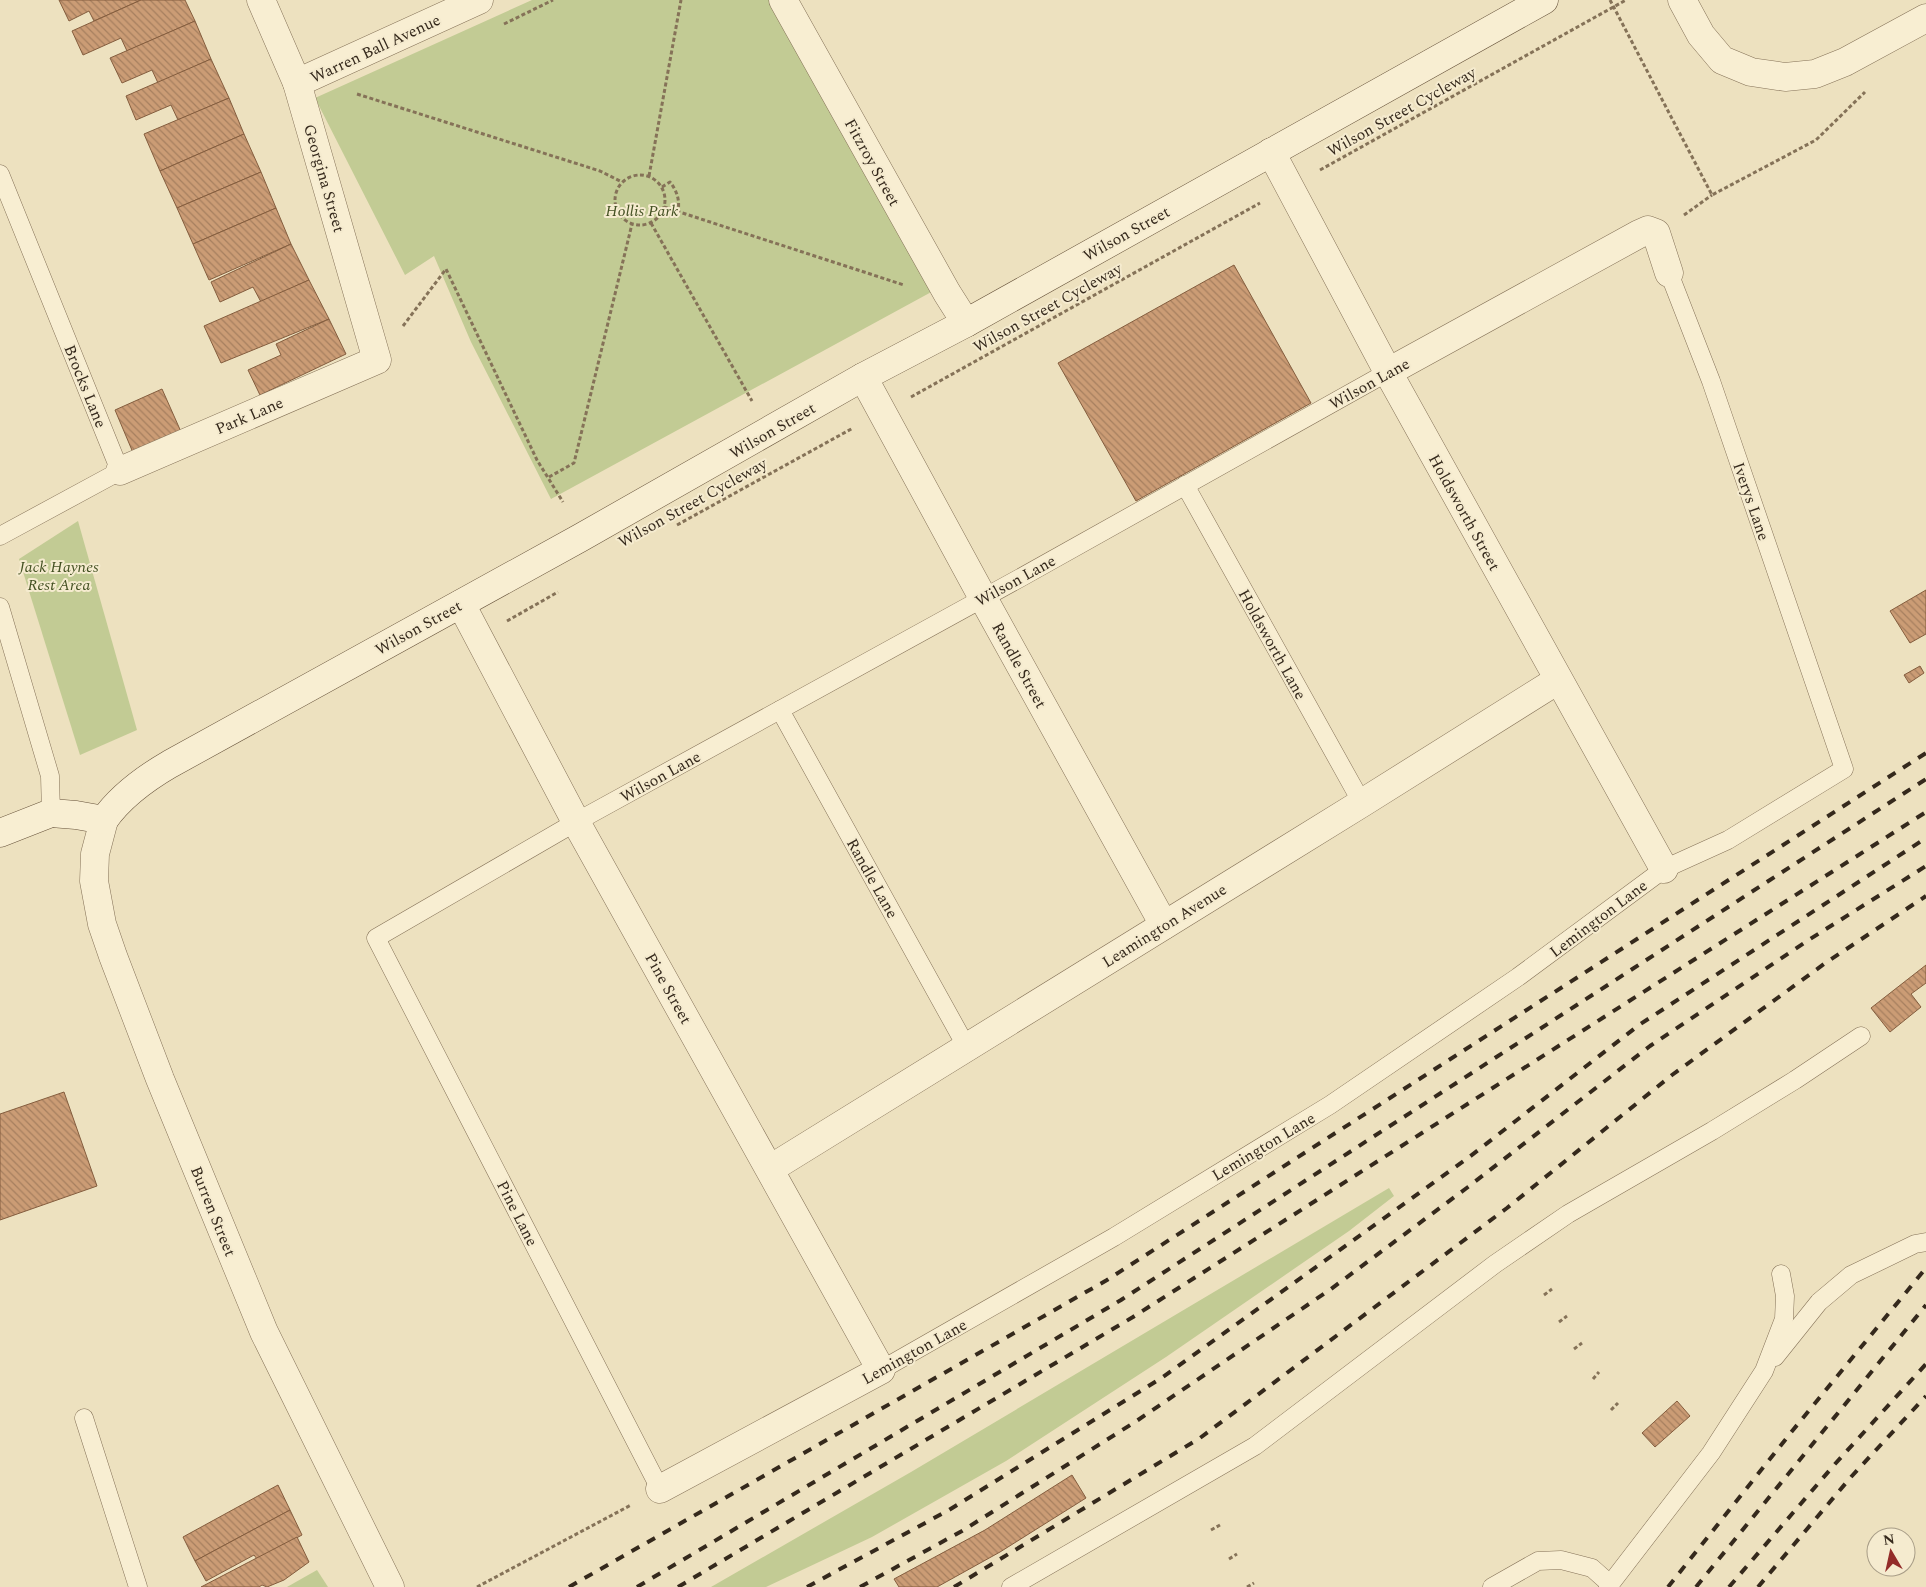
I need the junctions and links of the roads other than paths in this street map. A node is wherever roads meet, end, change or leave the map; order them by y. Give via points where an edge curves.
1 (261, 0) edge
2 (479, 0) edge
3 (783, 0) edge
4 (1544, 0) edge
5 (1682, 0) edge
6 (1926, 18) edge
7 (297, 83) junction
8 (1271, 152) junction
9 (0, 174) edge
10 (1656, 233) joint
11 (1669, 273) joint
12 (966, 322) junction
13 (377, 360) joint
14 (1388, 372) junction
15 (863, 377) junction
16 (120, 470) junction
17 (1185, 485) junction
18 (0, 536) edge
19 (983, 598) junction
20 (461, 604) junction
21 (0, 607) edge
22 (1558, 680) junction
23 (780, 710) junction
24 (1844, 769) joint
25 (1362, 803) junction
26 (51, 813) junction
27 (104, 820) junction
28 (576, 822) junction
29 (0, 833) edge
30 (1664, 869) junction
31 (1164, 925) junction
32 (376, 938) joint
33 (1861, 1036) dead end
34 (966, 1046) junction
35 (770, 1169) junction
36 (1926, 1242) edge
37 (1782, 1274) dead end
38 (881, 1370) junction
39 (1764, 1371) junction
40 (84, 1418) dead end
41 (660, 1489) joint
42 (1609, 1585) edge
43 (138, 1587) edge
44 (390, 1587) edge
45 (1011, 1587) edge
46 (1492, 1587) edge

1 - 7 street, Georgina Street
2 - 7 street, Warren Ball Avenue
3 - 12 street, Fitzroy Street
4 - 8 street, Wilson Street
5 - 6 street via 1701,35 1722,60 1752,72 1785,77 1815,74 1830,68
7 - 13 street, Georgina Street
8 - 12 street, Wilson Street
8 - 14 street, Holdsworth Street
9 - 16 lane, Brocks Lane
10 - 11 street, Iverys Lane
10 - 14 street, Wilson Lane via 1648,230 1639,234
11 - 24 lane, Iverys Lane via 1711,381
12 - 15 street, Wilson Street
13 - 16 street, Park Lane
14 - 17 lane, Wilson Lane
14 - 22 street, Holdsworth Street
15 - 19 street, Randle Street
15 - 20 street, Wilson Street
16 - 18 lane
17 - 19 lane, Wilson Lane
17 - 25 lane, Holdsworth Lane
19 - 23 lane, Wilson Lane
19 - 31 street, Randle Street
20 - 27 street, Wilson Street via 158,771 114,805
20 - 28 street, Pine Street
21 - 26 lane via 50,776
22 - 25 street, Leamington Avenue
22 - 30 street, Holdsworth Street
23 - 28 lane, Wilson Lane
23 - 34 lane, Randle Lane
24 - 30 lane, Lemington Lane via 1728,840
25 - 31 street, Leamington Avenue
26 - 27 street
26 - 29 street
27 - 44 street, Burren Street via 95,854 94,881 102,924 113,956 264,1332
28 - 32 lane, Wilson Lane
28 - 35 street, Pine Street
30 - 38 lane, Lemington Lane via 1518,977 1330,1105 1114,1237
31 - 34 street, Leamington Avenue
32 - 41 lane, Pine Lane
33 - 45 lane via 1712,1131 1568,1214 1495,1264 1255,1446
34 - 35 street, Leamington Avenue
35 - 38 street, Pine Street
36 - 39 lane via 1915,1244 1851,1275 1819,1302
37 - 39 lane via 1784,1319
38 - 41 street, Lemington Lane
39 - 42 lane via 1711,1453
40 - 43 lane
42 - 46 lane via 1592,1568 1561,1560 1538,1562

